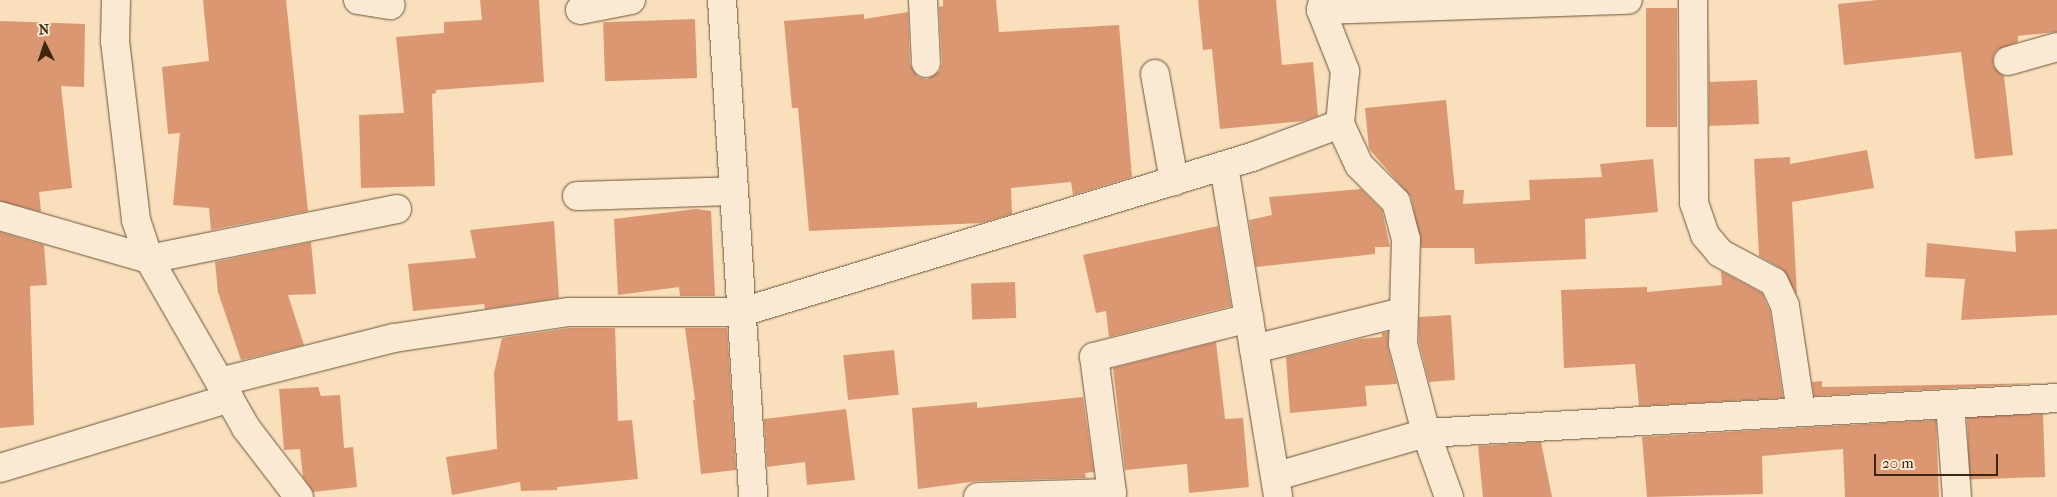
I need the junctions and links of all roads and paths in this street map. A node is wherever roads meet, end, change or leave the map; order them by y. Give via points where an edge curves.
1 (116, 0) edge
2 (358, 0) edge
3 (632, 0) edge
4 (722, 0) edge
5 (923, 0) edge
6 (1628, 0) edge
7 (1693, 0) edge
8 (391, 5) dead end
9 (1322, 5) edge
10 (580, 10) dead end
11 (2057, 47) edge
12 (2008, 61) dead end
13 (926, 62) dead end
14 (1155, 74) dead end
15 (1340, 124) junction
16 (1224, 166) junction
17 (1174, 181) junction
18 (734, 191) junction
19 (577, 196) dead end
20 (397, 209) dead end
21 (0, 216) edge
22 (149, 259) junction
23 (742, 312) junction
24 (1402, 312) junction
25 (1248, 318) junction
26 (1254, 349) junction
27 (225, 390) junction
28 (2057, 398) edge
29 (1950, 404) junction
30 (1801, 412) junction
31 (1426, 433) junction
32 (0, 468) edge
33 (1278, 487) edge
34 (299, 497) edge
35 (753, 497) edge
36 (978, 497) edge
37 (1449, 497) edge
38 (1957, 497) edge

1 - 22 street via 115,41 136,220
2 - 8 street
3 - 10 street
4 - 18 street
5 - 13 street
6 - 9 street
7 - 30 street via 1694,203 1705,235 1720,253 1774,282 1785,306
9 - 15 street via 1345,71
11 - 12 street
14 - 17 street
15 - 16 street
15 - 24 street via 1359,165 1396,202 1406,239
16 - 17 street
16 - 25 street
17 - 23 street
18 - 19 street
18 - 23 street
20 - 22 street
21 - 22 street
22 - 27 street
23 - 27 street via 568,312 394,338
23 - 35 street
24 - 26 street
24 - 31 street via 1403,344
25 - 26 street
25 - 36 street via 1094,357 1112,493
26 - 33 street
27 - 32 street
27 - 34 street via 246,428
28 - 29 street
29 - 30 street
29 - 38 street
30 - 31 street
31 - 33 street
31 - 37 street

